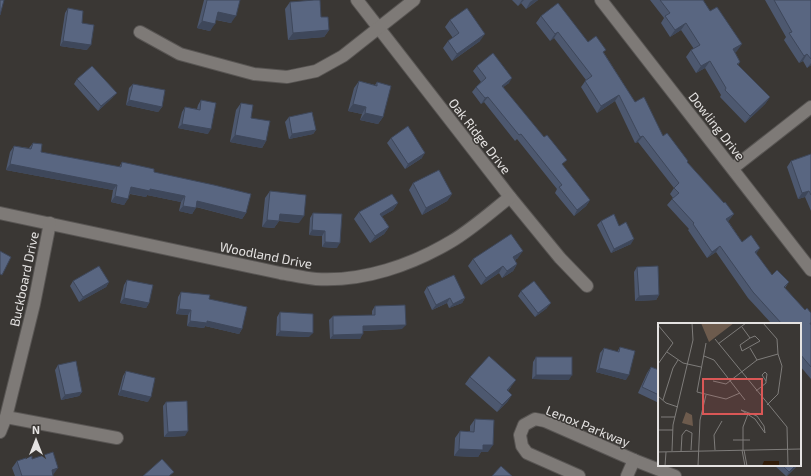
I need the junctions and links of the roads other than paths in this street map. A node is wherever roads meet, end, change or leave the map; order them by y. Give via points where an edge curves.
1 (357, 0) edge
2 (414, 0) edge
3 (601, 0) edge
4 (378, 28) junction
5 (140, 32) dead end
6 (811, 107) edge
7 (733, 168) junction
8 (510, 197) junction
9 (0, 213) edge
10 (50, 223) junction
11 (811, 270) edge
12 (587, 286) dead end
13 (6, 417) junction
14 (0, 432) edge
15 (117, 438) dead end
16 (634, 460) junction
17 (579, 476) edge
18 (627, 476) edge
19 (675, 476) edge

1 - 4 street, Oak Ridge Drive
2 - 4 street
3 - 7 street, Dowling Drive
4 - 5 street via 343,56 316,71 287,76 254,74 180,54
4 - 8 street, Oak Ridge Drive
6 - 7 street
7 - 11 street, Dowling Drive
8 - 10 street, Woodland Drive via 452,241 418,258 383,271 352,278 316,279 280,273
8 - 12 street, Oak Ridge Drive via 560,258
9 - 10 street, Woodland Drive
10 - 13 street, Buckboard Drive via 34,304
13 - 14 street, Buckboard Drive
13 - 15 street
16 - 17 street, Lenox Parkway via 546,421 535,419 524,425 520,435 522,446 528,453
16 - 18 street, Lenox Parkway
16 - 19 street, Lenox Parkway

